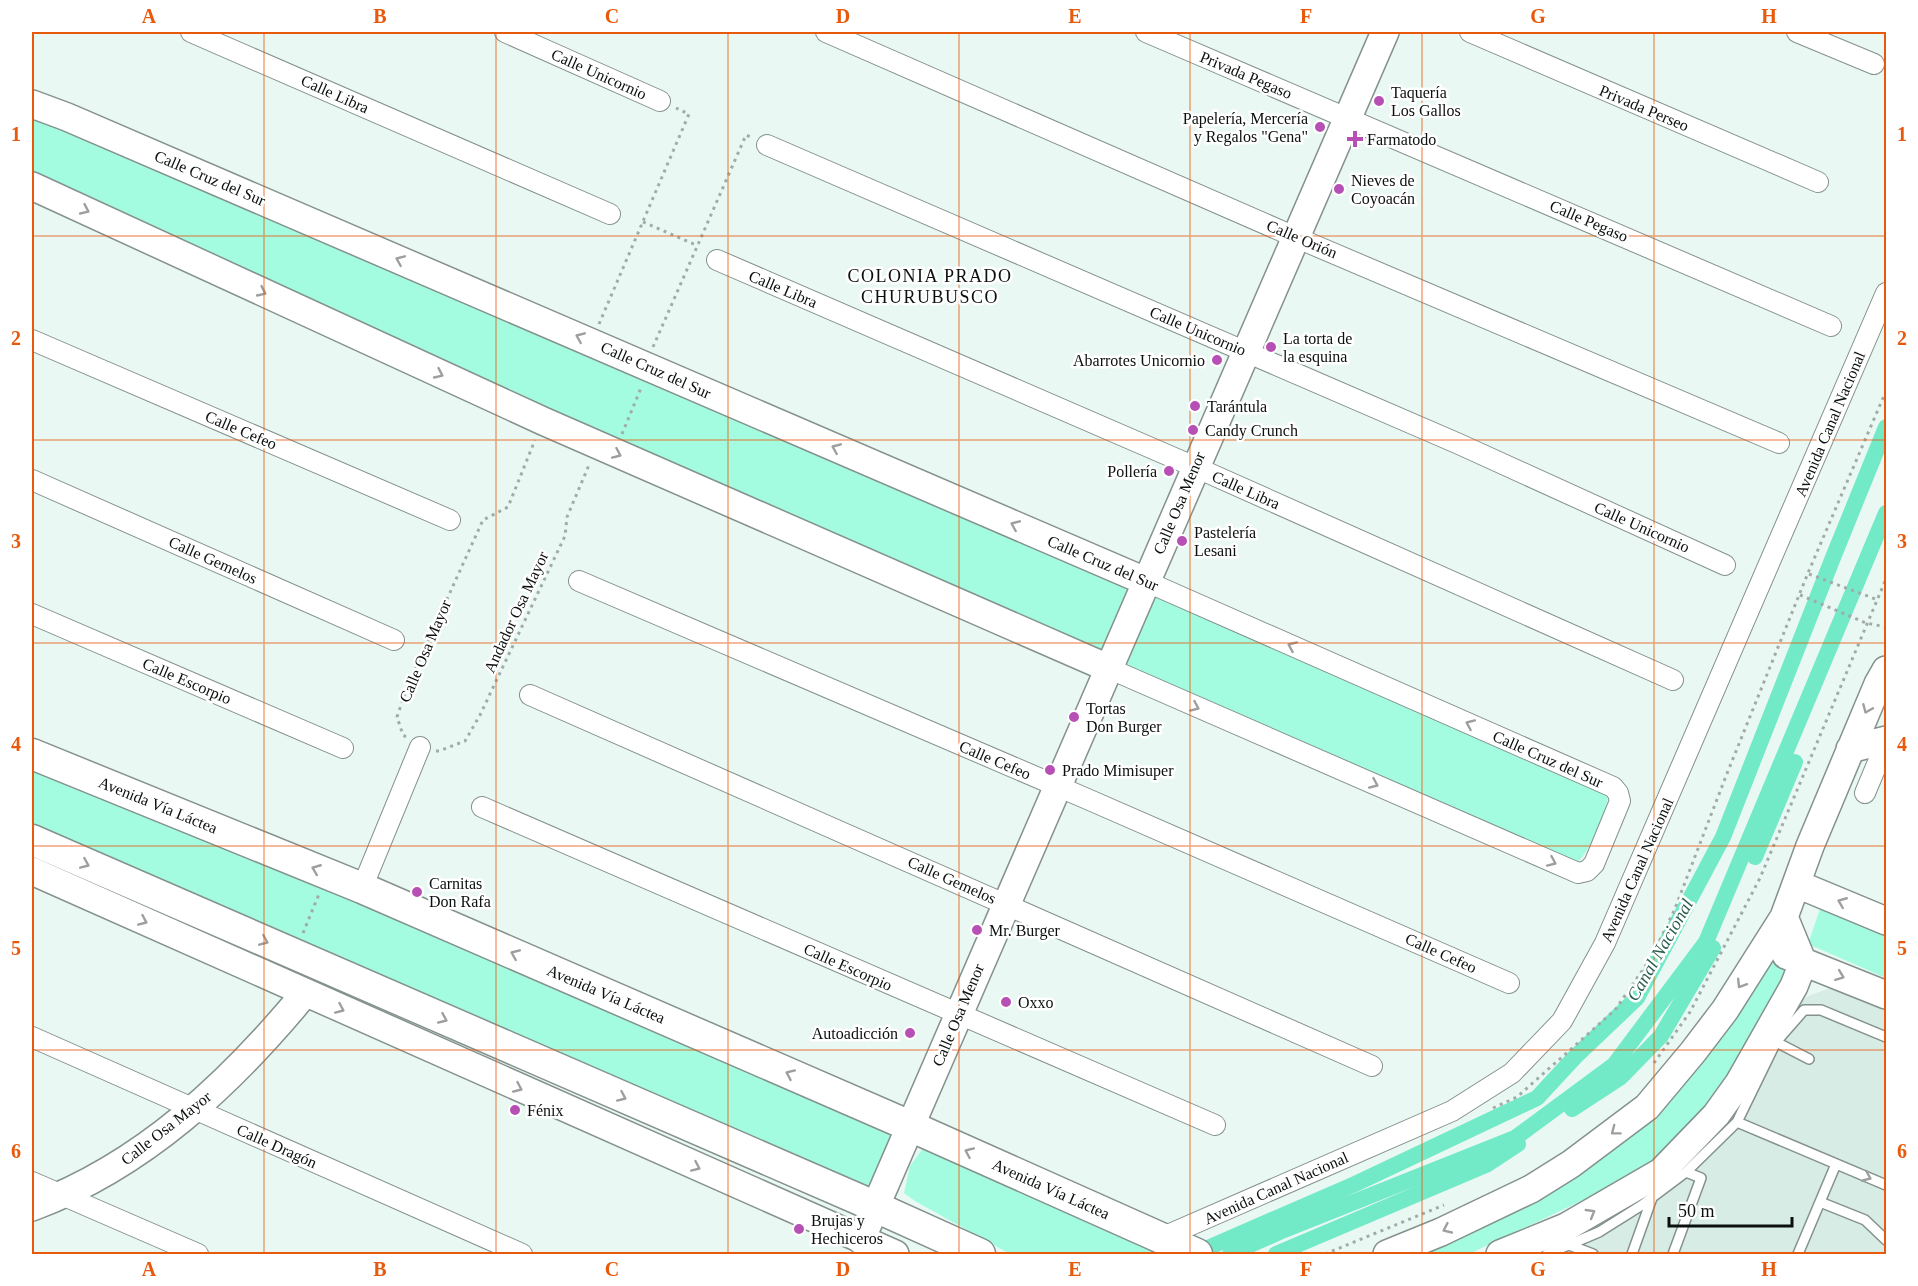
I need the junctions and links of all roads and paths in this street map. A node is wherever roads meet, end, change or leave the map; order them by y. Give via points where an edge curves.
1 (191, 32) edge
2 (505, 32) edge
3 (826, 32) edge
4 (1146, 32) edge
5 (1385, 32) edge
6 (1470, 32) edge
7 (1797, 32) edge
8 (1874, 64) dead end
9 (660, 101) joint
10 (32, 104) edge
11 (1347, 118) junction
12 (767, 146) joint
13 (1818, 182) dead end
14 (32, 186) edge
15 (610, 214) dead end
16 (643, 222) junction
17 (1295, 237) junction
18 (698, 246) junction
19 (717, 261) dead end
20 (1887, 293) edge
21 (1832, 326) dead end
22 (32, 340) edge
23 (591, 342) junction
24 (1245, 351) junction
25 (647, 366) junction
26 (1887, 391) edge
27 (543, 422) junction
28 (1779, 443) dead end
29 (606, 449) junction
30 (1195, 467) junction
31 (32, 480) edge
32 (450, 520) dead end
33 (1725, 565) dead end
34 (1808, 573) junction
35 (1887, 579) edge
36 (579, 581) dead end
37 (1145, 581) junction
38 (1800, 595) junction
39 (1878, 600) junction
40 (32, 614) edge
41 (1866, 623) junction
42 (1887, 627) edge
43 (394, 640) dead end
44 (1108, 668) junction
45 (1887, 670) edge
46 (1673, 680) dead end
47 (530, 695) dead end
48 (1887, 742) edge
49 (420, 747) junction
50 (343, 748) dead end
51 (1850, 749) junction
52 (32, 753) edge
53 (1057, 786) junction
54 (1865, 793) dead end
55 (482, 807) dead end
56 (32, 840) edge
57 (32, 872) edge
58 (327, 874) junction
59 (1797, 884) junction
60 (362, 888) junction
61 (1006, 903) junction
62 (1784, 917) junction
63 (1887, 921) edge
64 (1766, 946) junction
65 (294, 954) junction
66 (1803, 963) junction
67 (1509, 983) dead end
68 (304, 993) junction
69 (1887, 995) edge
70 (958, 1015) junction
71 (32, 1037) edge
72 (1887, 1037) edge
73 (1776, 1042) junction
74 (1809, 1059) dead end
75 (1653, 1064) dead end
76 (1372, 1066) dead end
77 (195, 1110) junction
78 (1485, 1111) dead end
79 (1737, 1122) junction
80 (1215, 1125) dead end
81 (910, 1126) junction
82 (1836, 1164) junction
83 (1686, 1172) junction
84 (32, 1182) edge
85 (1887, 1185) edge
86 (62, 1196) junction
87 (1652, 1198) junction
88 (1820, 1202) junction
89 (1444, 1205) dead end
90 (32, 1207) edge
91 (875, 1207) junction
92 (861, 1240) junction
93 (1887, 1240) edge
94 (1569, 1245) junction
95 (1178, 1246) edge
96 (198, 1254) edge
97 (522, 1254) edge
98 (895, 1254) edge
99 (980, 1254) edge
100 (1325, 1254) edge
101 (1387, 1254) edge
102 (1500, 1254) edge
103 (1547, 1254) edge
104 (1593, 1254) edge
105 (1632, 1254) edge
106 (1673, 1254) edge
107 (1798, 1254) edge

1 - 15 street, Calle Libra
2 - 9 street, Calle Unicornio
3 - 17 street, Calle Orión
4 - 11 street, Privada Pegaso
5 - 11 street, Calle Osa Menor
6 - 13 street, Privada Perseo
7 - 8 street
9 - 16 path via 689,114
23 -> 10 street, Calle Cruz del Sur
11 - 17 street, Calle Osa Menor
11 - 21 street, Calle Pegaso
12 - 18 path, Andador Osa Mayor via 746,135
12 - 24 street, Calle Unicornio
14 -> 27 street, Calle Cruz del Sur
16 - 18 path
16 - 23 path
17 - 24 street, Calle Osa Menor
17 - 28 street, Calle Orión
18 - 25 path, Andador Osa Mayor
19 - 30 street, Calle Libra
20 - 95 street, Avenida Canal Nacional via 1605,944 1562,1021 1512,1073 1452,1111
22 - 32 street, Calle Cefeo
23 - 25 street, Calle Cruz del Sur
24 - 30 street, Calle Osa Menor
24 - 33 street, Calle Unicornio
25 - 29 path, Andador Osa Mayor
37 -> 25 street, Calle Cruz del Sur
26 - 34 path
27 - 29 street, Calle Cruz del Sur
27 - 49 path, Calle Osa Mayor via 508,507 483,519 407,687 397,717 403,735
29 -> 44 street, Calle Cruz del Sur
29 - 49 path, Andador Osa Mayor via 567,517 565,536 465,741 439,752
30 - 37 street, Calle Osa Menor
30 - 46 street, Calle Libra
31 - 43 street, Calle Gemelos
34 - 38 path
34 - 39 path
35 - 39 path
36 - 53 street, Calle Cefeo
37 - 44 street, Calle Osa Menor
44 -> 37 street, Calle Cruz del Sur via 1578,873 1594,864 1603,843 1620,801 1613,787
38 - 41 path
38 - 78 path via 1674,911 1651,958 1615,1010 1516,1097
39 - 41 path
40 - 50 street, Calle Escorpio
41 - 42 path
41 - 75 path via 1760,878 1690,1012
44 - 53 street, Calle Osa Menor
45 -> 51 street
47 - 61 street, Calle Gemelos
48 - 51 street
48 - 54 street
49 - 60 street
51 - 59 street
58 -> 52 main road, Avenida Vía Láctea
53 - 61 street, Calle Osa Menor
53 - 67 street, Calle Cefeo
55 - 70 street, Calle Escorpio
56 -> 65 main road
57 -> 68 street
58 - 60 main road, Avenida Vía Láctea
58 - 65 path
59 - 62 street
63 -> 59 street
81 -> 60 main road, Avenida Vía Láctea
61 - 70 street, Calle Osa Menor
61 - 76 street, Calle Gemelos
62 - 64 street
62 - 66 street
64 - 66 street
64 -> 101 street via 1719,1018 1647,1107 1531,1189
65 -> 91 main road
66 -> 69 street
102 -> 66 street via 1566,1227 1661,1172 1716,1115 1739,1083
68 - 77 street, Calle Osa Mayor via 268,1037
68 -> 92 street
70 - 80 street, Calle Escorpio
70 - 81 street, Calle Osa Menor
71 - 77 street, Calle Dragón
72 - 73 lane via 1821,1010 1804,1010
73 - 74 lane
73 - 79 lane
77 - 86 street, Calle Osa Mayor via 122,1164
77 - 97 street, Calle Dragón
79 - 82 lane
79 - 83 lane
81 - 91 street, Calle Osa Menor
95 -> 81 main road, Avenida Vía Láctea
82 -> 85 lane
82 - 88 lane
83 - 87 lane
83 - 106 lane via 1701,1178
84 - 86 street
86 - 90 street, Calle Osa Mayor
86 - 96 street
87 - 94 lane via 1599,1232
87 - 105 lane
88 - 93 lane via 1865,1220
88 - 107 lane
89 - 100 path
91 - 92 street, Calle Osa Menor
91 - 99 main road
92 - 98 street
94 - 103 lane
94 - 104 lane

